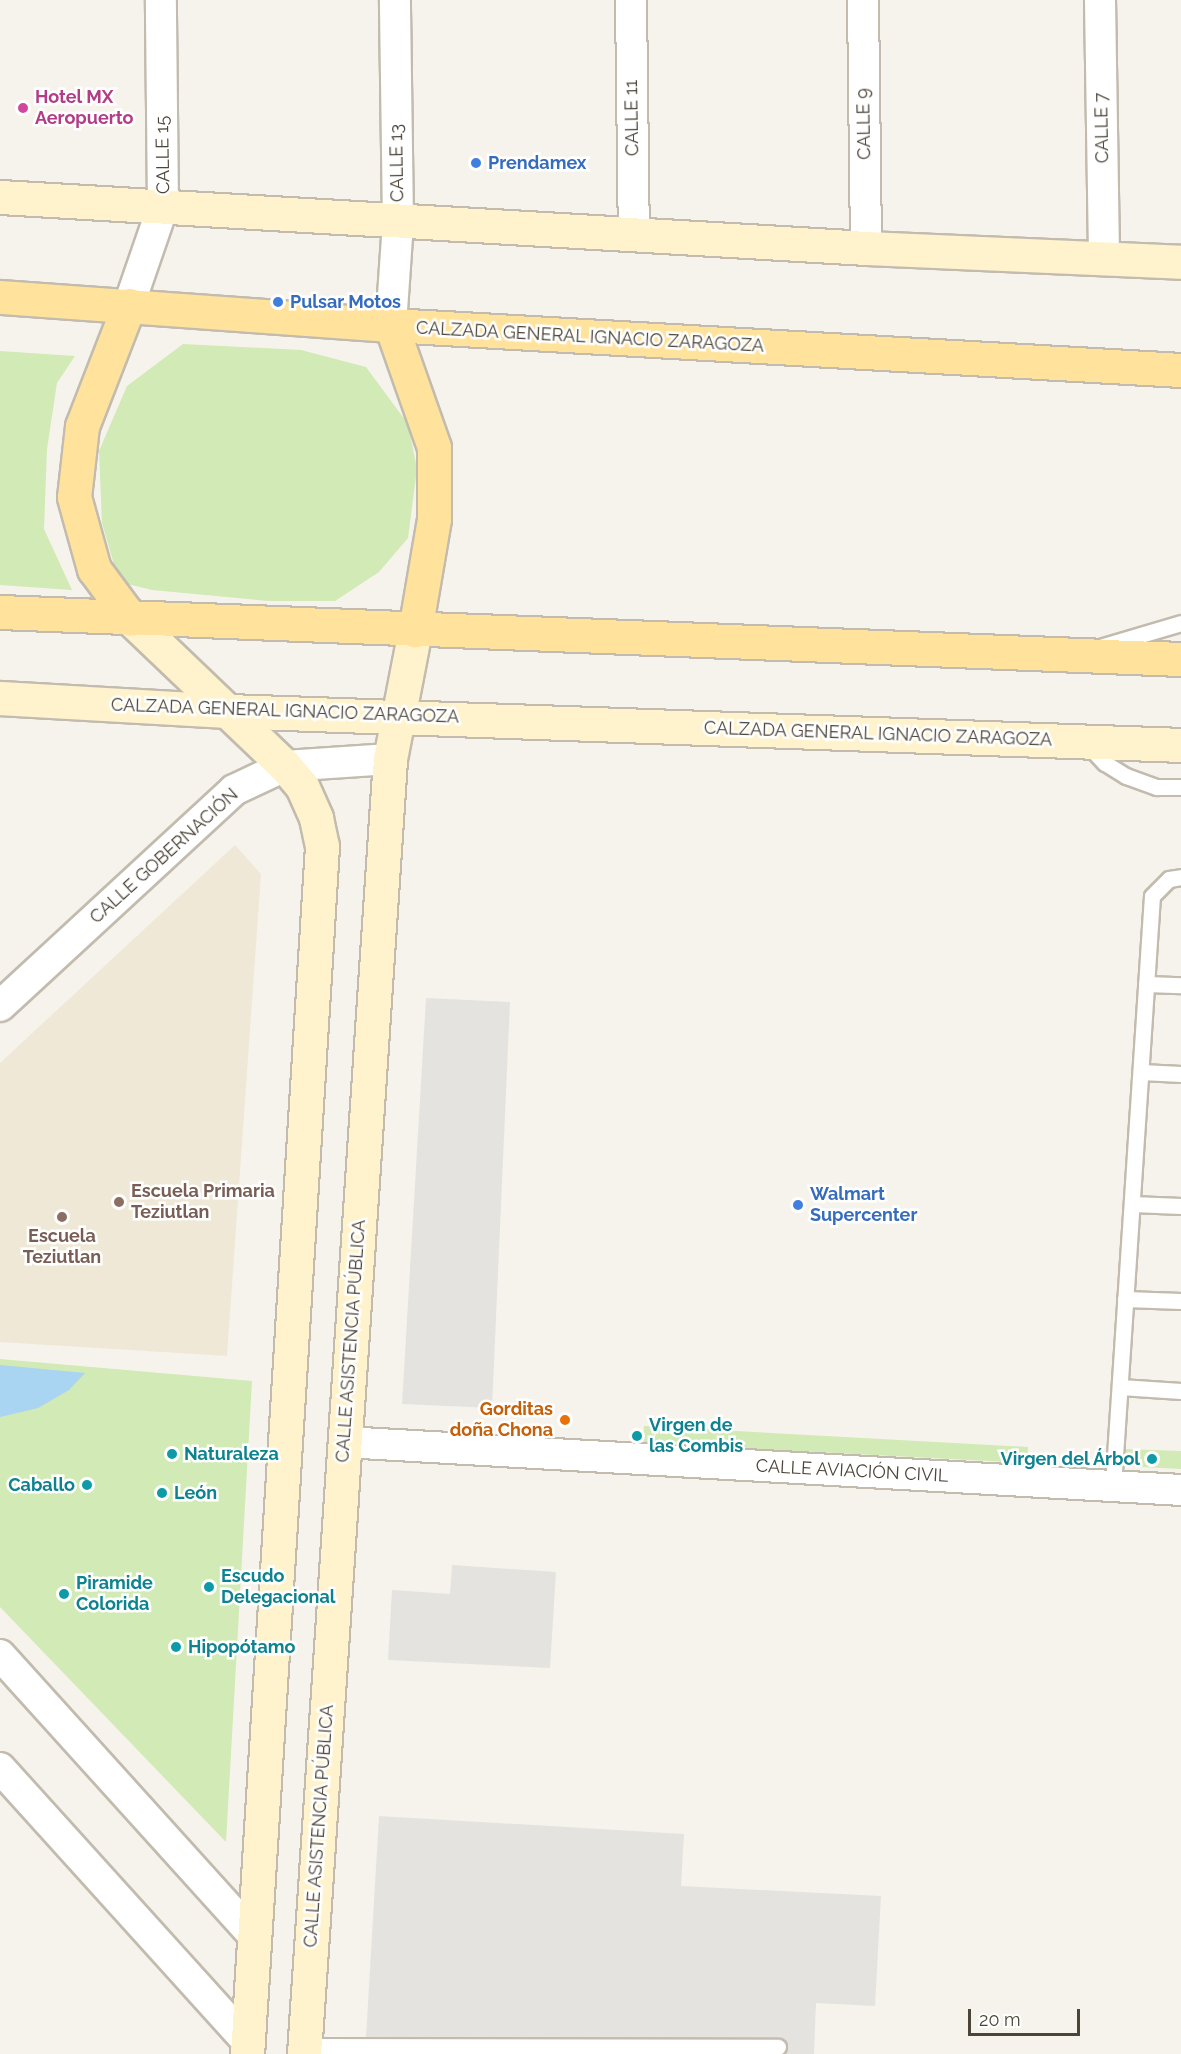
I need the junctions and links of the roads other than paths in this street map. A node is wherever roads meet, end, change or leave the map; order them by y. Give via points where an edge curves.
1 (161, 0) edge
2 (395, 0) edge
3 (631, 0) edge
4 (862, 0) edge
5 (1100, 0) edge
6 (0, 197) edge
7 (163, 206) junction
8 (398, 222) junction
9 (634, 235) junction
10 (866, 248) junction
11 (1104, 256) junction
12 (1181, 262) edge
13 (0, 297) edge
14 (129, 305) junction
15 (391, 325) junction
16 (1176, 374) edge
17 (0, 612) edge
18 (131, 619) junction
19 (1181, 623) edge
20 (415, 630) junction
21 (1075, 655) junction
22 (1181, 659) edge
23 (0, 698) edge
24 (228, 711) junction
25 (399, 716) junction
26 (1085, 742) junction
27 (1181, 745) edge
28 (390, 759) junction
29 (285, 766) junction
30 (1181, 788) edge
31 (1181, 877) edge
32 (1146, 984) junction
33 (1181, 985) edge
34 (7, 994) edge
35 (1141, 1072) junction
36 (1181, 1074) edge
37 (1132, 1204) junction
38 (1181, 1206) edge
39 (1125, 1299) junction
40 (1181, 1301) edge
41 (1119, 1386) junction
42 (1181, 1391) edge
43 (344, 1442) junction
44 (1113, 1486) junction
45 (1181, 1490) edge
46 (0, 1655) edge
47 (0, 1768) edge
48 (253, 1935) junction
49 (247, 2047) edge
50 (778, 2047) dead end
51 (304, 2050) edge

1 - 7 street, CALLE 15
2 - 8 street, CALLE 13
3 - 9 street, CALLE 11
4 - 10 street, CALLE 9
5 - 11 street, CALLE 7
6 - 7 street
7 - 8 street
7 - 14 street, CALLE 15
8 - 9 street
8 - 15 street, CALLE 13
9 - 10 street
10 - 11 street
11 - 12 street
13 - 14 main road, CALZADA GENERAL IGNACIO ZARAGOZA
14 - 15 main road, CALZADA GENERAL IGNACIO ZARAGOZA
14 - 18 main road via 82,426 74,497 94,569
15 - 16 main road, CALZADA GENERAL IGNACIO ZARAGOZA
15 - 20 main road via 434,447 434,519
17 - 18 main road
18 - 20 main road
18 - 24 street
19 - 21 lane
20 - 21 main road
20 - 25 street, CALLE ASISTENCIA PÚBLICA
21 - 22 main road
23 - 24 street, CALZADA GENERAL IGNACIO ZARAGOZA
24 - 25 street, CALZADA GENERAL IGNACIO ZARAGOZA
24 - 29 street
25 - 26 street, CALZADA GENERAL IGNACIO ZARAGOZA
25 - 28 street, CALLE ASISTENCIA PÚBLICA
26 - 27 street, CALZADA GENERAL IGNACIO ZARAGOZA
26 - 30 lane via 1105,763 1126,776 1157,787
28 - 29 street, CALLE GOBERNACIÓN
28 - 43 street, CALLE ASISTENCIA PÚBLICA
29 - 34 street, CALLE GOBERNACIÓN via 234,790
29 - 48 street via 307,796 322,846
31 - 32 lane via 1169,879 1152,896
32 - 33 lane
32 - 35 lane
35 - 36 lane
35 - 37 lane
37 - 38 lane
37 - 39 lane
39 - 40 lane
39 - 41 lane
41 - 42 lane
41 - 44 lane
43 - 44 street, CALLE AVIACIÓN CIVIL
43 - 51 street, CALLE ASISTENCIA PÚBLICA
44 - 45 street, CALLE AVIACIÓN CIVIL
46 - 48 street
47 - 49 street
48 - 49 street
50 - 51 lane

